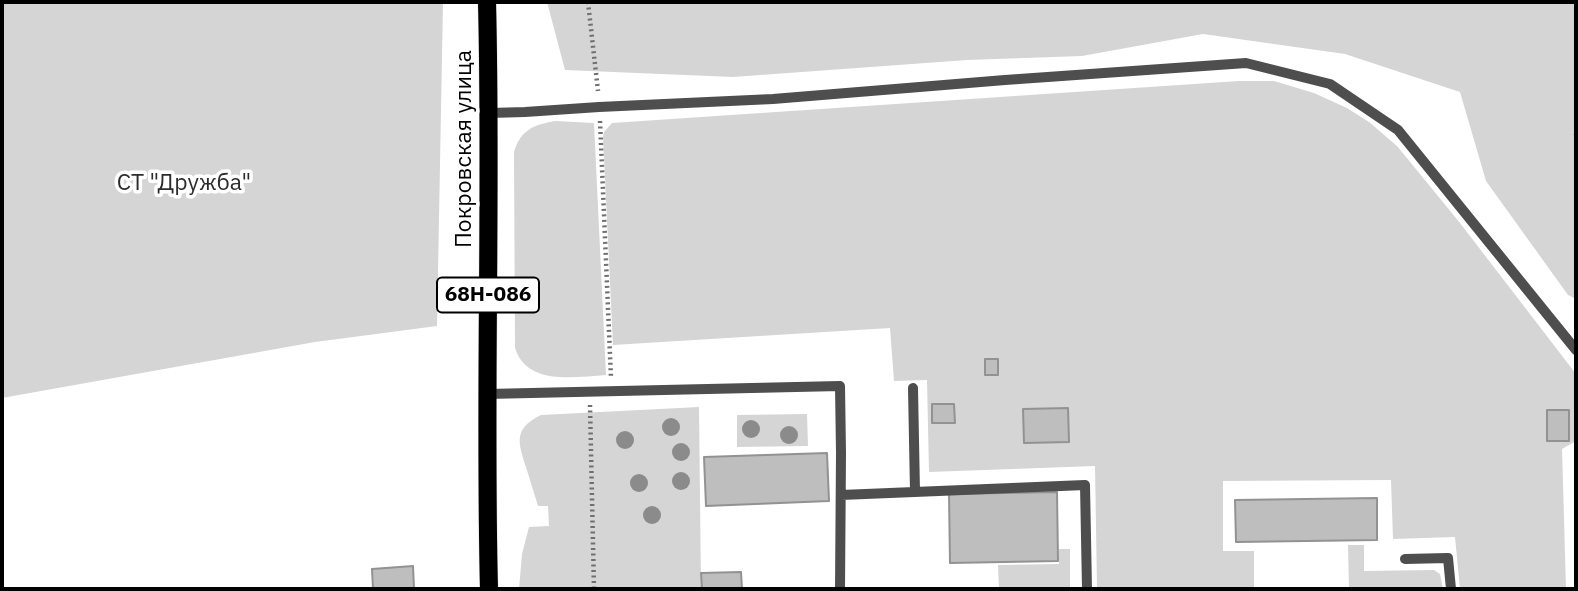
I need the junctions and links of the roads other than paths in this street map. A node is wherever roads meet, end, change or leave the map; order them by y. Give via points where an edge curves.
1 (487, 2) edge
2 (490, 113) junction
3 (1576, 350) edge
4 (913, 388) dead end
5 (487, 394) junction
6 (915, 492) junction
7 (841, 495) junction
8 (1405, 559) dead end
9 (489, 589) edge
10 (840, 589) edge
11 (1087, 589) edge
12 (1451, 589) edge

1 - 2 main road, Покровская улица / 68Н-086
2 - 3 lane via 773,99 1246,64 1330,84 1398,130
2 - 5 main road, Покровская улица / 68Н-086
4 - 6 lane
5 - 7 lane via 840,386
5 - 9 main road, Покровская улица / 68Н-086
6 - 7 lane
6 - 11 lane via 1086,485
7 - 10 lane
8 - 12 lane via 1448,558

